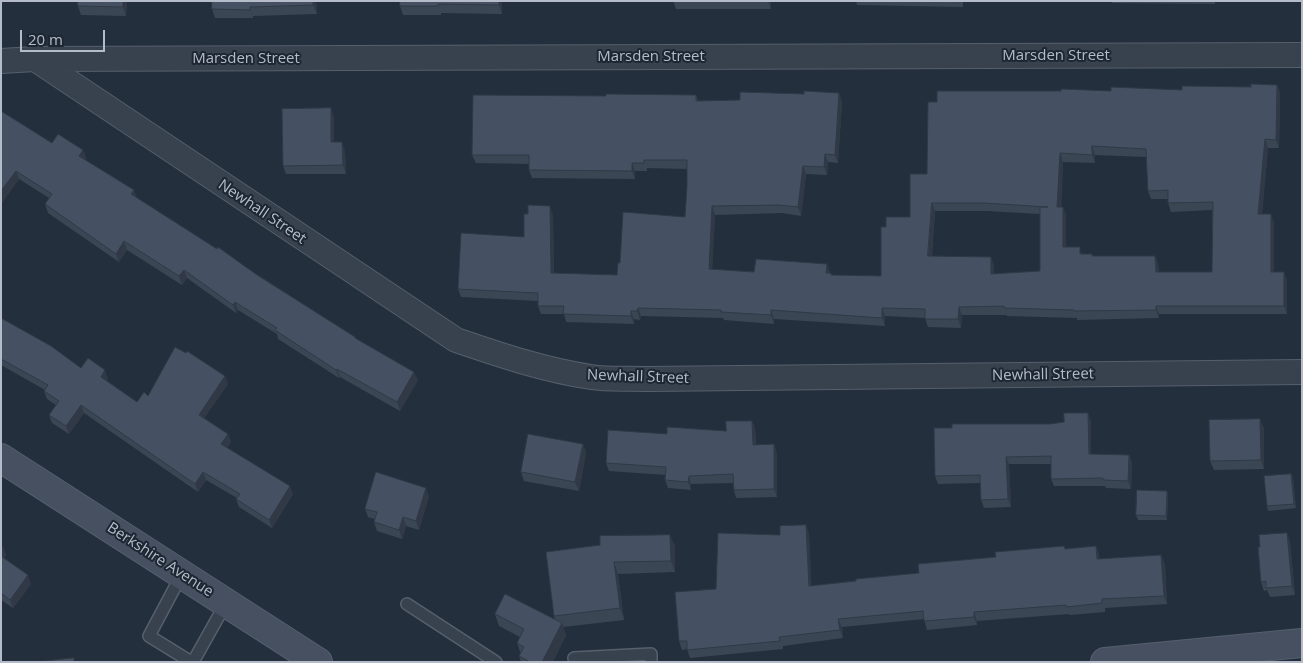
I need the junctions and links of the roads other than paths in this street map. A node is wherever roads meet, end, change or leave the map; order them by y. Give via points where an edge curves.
1 (1302, 55) edge
2 (35, 59) junction
3 (1, 61) edge
4 (1302, 372) edge
5 (1, 458) edge
6 (182, 574) junction
7 (226, 603) junction
8 (407, 604) dead end
9 (1302, 643) edge
10 (192, 662) edge
11 (318, 662) edge
12 (496, 662) edge
13 (575, 662) edge
14 (652, 662) edge
15 (1105, 662) edge

1 - 2 street, Marsden Street
2 - 3 street, Marsden Street
2 - 4 street, Newhall Street via 456,340 549,369 593,377 649,379
5 - 6 main road, Berkshire Avenue
6 - 7 main road, Berkshire Avenue
6 - 10 lane via 149,636
7 - 10 lane
7 - 11 main road, Berkshire Avenue
8 - 12 lane
9 - 15 main road
13 - 14 lane via 574,658 651,654

